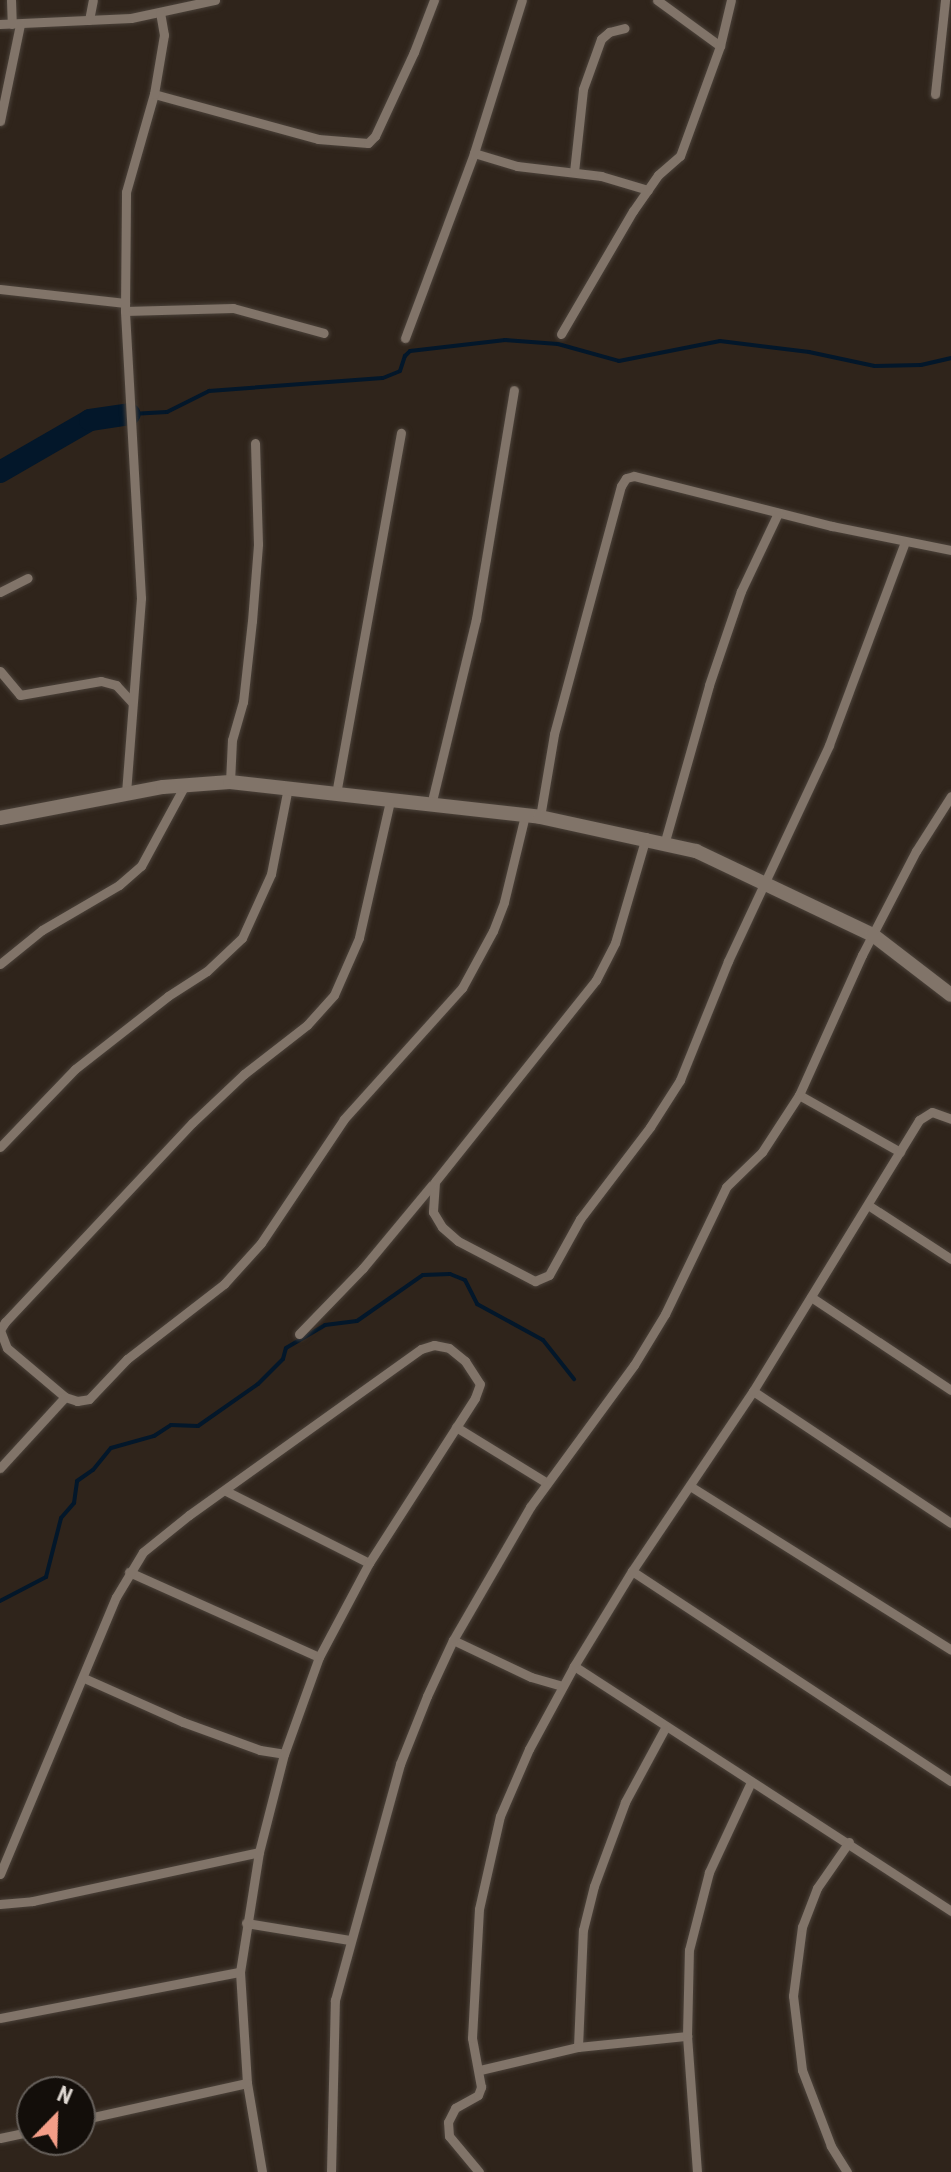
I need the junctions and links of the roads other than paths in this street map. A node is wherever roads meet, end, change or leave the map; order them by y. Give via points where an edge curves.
1 (11, 0) edge
2 (93, 0) edge
3 (215, 0) edge
4 (434, 0) edge
5 (522, 0) edge
6 (657, 0) edge
7 (731, 0) edge
8 (945, 0) edge
9 (160, 13) junction
10 (89, 20) junction
11 (0, 24) edge
12 (16, 24) junction
13 (625, 28) dead end
14 (720, 46) junction
15 (154, 94) junction
16 (935, 94) dead end
17 (0, 121) edge
18 (474, 153) junction
19 (574, 172) junction
20 (648, 190) junction
21 (0, 289) edge
22 (125, 307) junction
23 (324, 333) dead end
24 (561, 334) dead end
25 (405, 338) dead end
26 (514, 390) dead end
27 (401, 433) dead end
28 (255, 443) dead end
29 (778, 513) junction
30 (905, 542) junction
31 (951, 550) edge
32 (28, 578) dead end
33 (0, 592) edge
34 (0, 671) edge
35 (132, 702) junction
36 (230, 782) junction
37 (186, 784) junction
38 (288, 787) junction
39 (126, 793) junction
40 (336, 794) junction
41 (951, 796) edge
42 (390, 801) junction
43 (431, 805) junction
44 (532, 816) junction
45 (0, 818) edge
46 (646, 837) junction
47 (665, 841) junction
48 (767, 885) junction
49 (873, 935) junction
50 (0, 964) edge
51 (951, 995) edge
52 (799, 1095) junction
53 (951, 1119) edge
54 (0, 1147) edge
55 (900, 1152) junction
56 (435, 1182) junction
57 (868, 1205) junction
58 (951, 1259) edge
59 (811, 1297) junction
60 (0, 1330) edge
61 (299, 1334) dead end
62 (951, 1390) edge
63 (753, 1391) junction
64 (65, 1397) junction
65 (456, 1427) junction
66 (0, 1468) edge
67 (547, 1483) junction
68 (690, 1486) junction
69 (226, 1491) junction
70 (951, 1523) edge
71 (369, 1563) junction
72 (632, 1571) junction
73 (129, 1572) junction
74 (453, 1640) junction
75 (951, 1650) edge
76 (319, 1657) junction
77 (574, 1666) junction
78 (84, 1678) junction
79 (563, 1686) junction
80 (665, 1728) junction
81 (284, 1754) junction
82 (951, 1781) edge
83 (751, 1782) junction
84 (849, 1842) junction
85 (259, 1852) junction
86 (0, 1874) edge
87 (0, 1904) edge
88 (951, 1911) edge
89 (246, 1923) junction
90 (350, 1940) junction
91 (240, 1972) junction
92 (0, 2018) edge
93 (687, 2036) junction
94 (578, 2047) junction
95 (480, 2070) junction
96 (247, 2083) junction
97 (96, 2116) edge
98 (262, 2172) edge
99 (331, 2172) edge
100 (479, 2172) edge
101 (697, 2172) edge
102 (847, 2172) edge

1 - 12 street
2 - 10 street
3 - 9 street
4 - 15 street via 368,143 318,139
5 - 18 street
6 - 14 street
7 - 14 street
8 - 16 street
9 - 10 street
9 - 15 street via 164,35
10 - 12 street
11 - 12 street
12 - 17 street
13 - 19 street via 601,39 588,76
14 - 20 street via 680,156
15 - 22 street via 126,192
18 - 19 street via 517,166
18 - 25 street
19 - 20 street
20 - 24 street
21 - 22 street
22 - 23 street via 233,308
22 - 35 street via 141,598
26 - 43 street via 476,619
27 - 40 street
28 - 36 street via 258,544
29 - 30 street
29 - 44 street via 626,478
29 - 47 street via 741,591
30 - 31 street
30 - 48 street via 829,745
32 - 33 street
34 - 35 street via 20,695 101,681 116,685
35 - 39 street
36 - 37 street
36 - 38 street
37 - 39 street
37 - 50 street via 141,866
38 - 40 street
38 - 54 street via 271,874 242,938 207,971 75,1069
39 - 45 street
40 - 42 street
41 - 49 street
42 - 43 street
42 - 60 street via 359,938 334,995 307,1025 192,1123
43 - 44 street
44 - 46 street
44 - 64 street via 499,917 462,988 344,1119 269,1232 224,1284 127,1359 89,1399
46 - 47 street
46 - 56 street via 602,971
47 - 48 street
48 - 49 street
48 - 56 street via 728,961 680,1080 590,1203 543,1280 516,1273 442,1227 433,1212
49 - 51 street
49 - 52 street
52 - 55 street
52 - 67 street via 762,1152 726,1187 665,1314
53 - 55 street via 932,1112 925,1115
55 - 57 street
56 - 61 street
57 - 58 street
57 - 59 street
59 - 62 street
59 - 63 street
60 - 64 street via 7,1348
63 - 68 street
63 - 70 street
64 - 66 street
65 - 67 street
65 - 69 street via 480,1384 465,1361 449,1348 434,1345 421,1349
65 - 71 street
67 - 74 street
68 - 72 street
68 - 75 street
69 - 71 street
69 - 73 street via 157,1539
71 - 76 street
72 - 77 street
72 - 82 street
73 - 76 street
73 - 78 street
74 - 79 street via 531,1677
74 - 90 street via 400,1764
76 - 81 street
77 - 79 street
77 - 80 street
78 - 81 street via 183,1722
78 - 86 street
79 - 95 street via 500,1816 479,1909 472,2038
80 - 83 street
80 - 94 street via 625,1802 594,1886 583,1930
81 - 85 street
83 - 84 street
83 - 93 street via 717,1850 695,1920
84 - 88 street
84 - 102 street via 817,1888 802,1927 793,1996 802,2070 826,2135
85 - 87 street
85 - 89 street
89 - 90 street
89 - 91 street
90 - 99 street via 335,2000
91 - 92 street
91 - 96 street
93 - 94 street
93 - 101 street
94 - 95 street
95 - 100 street via 478,2095 455,2108 448,2122 453,2143
96 - 97 street
96 - 98 street

